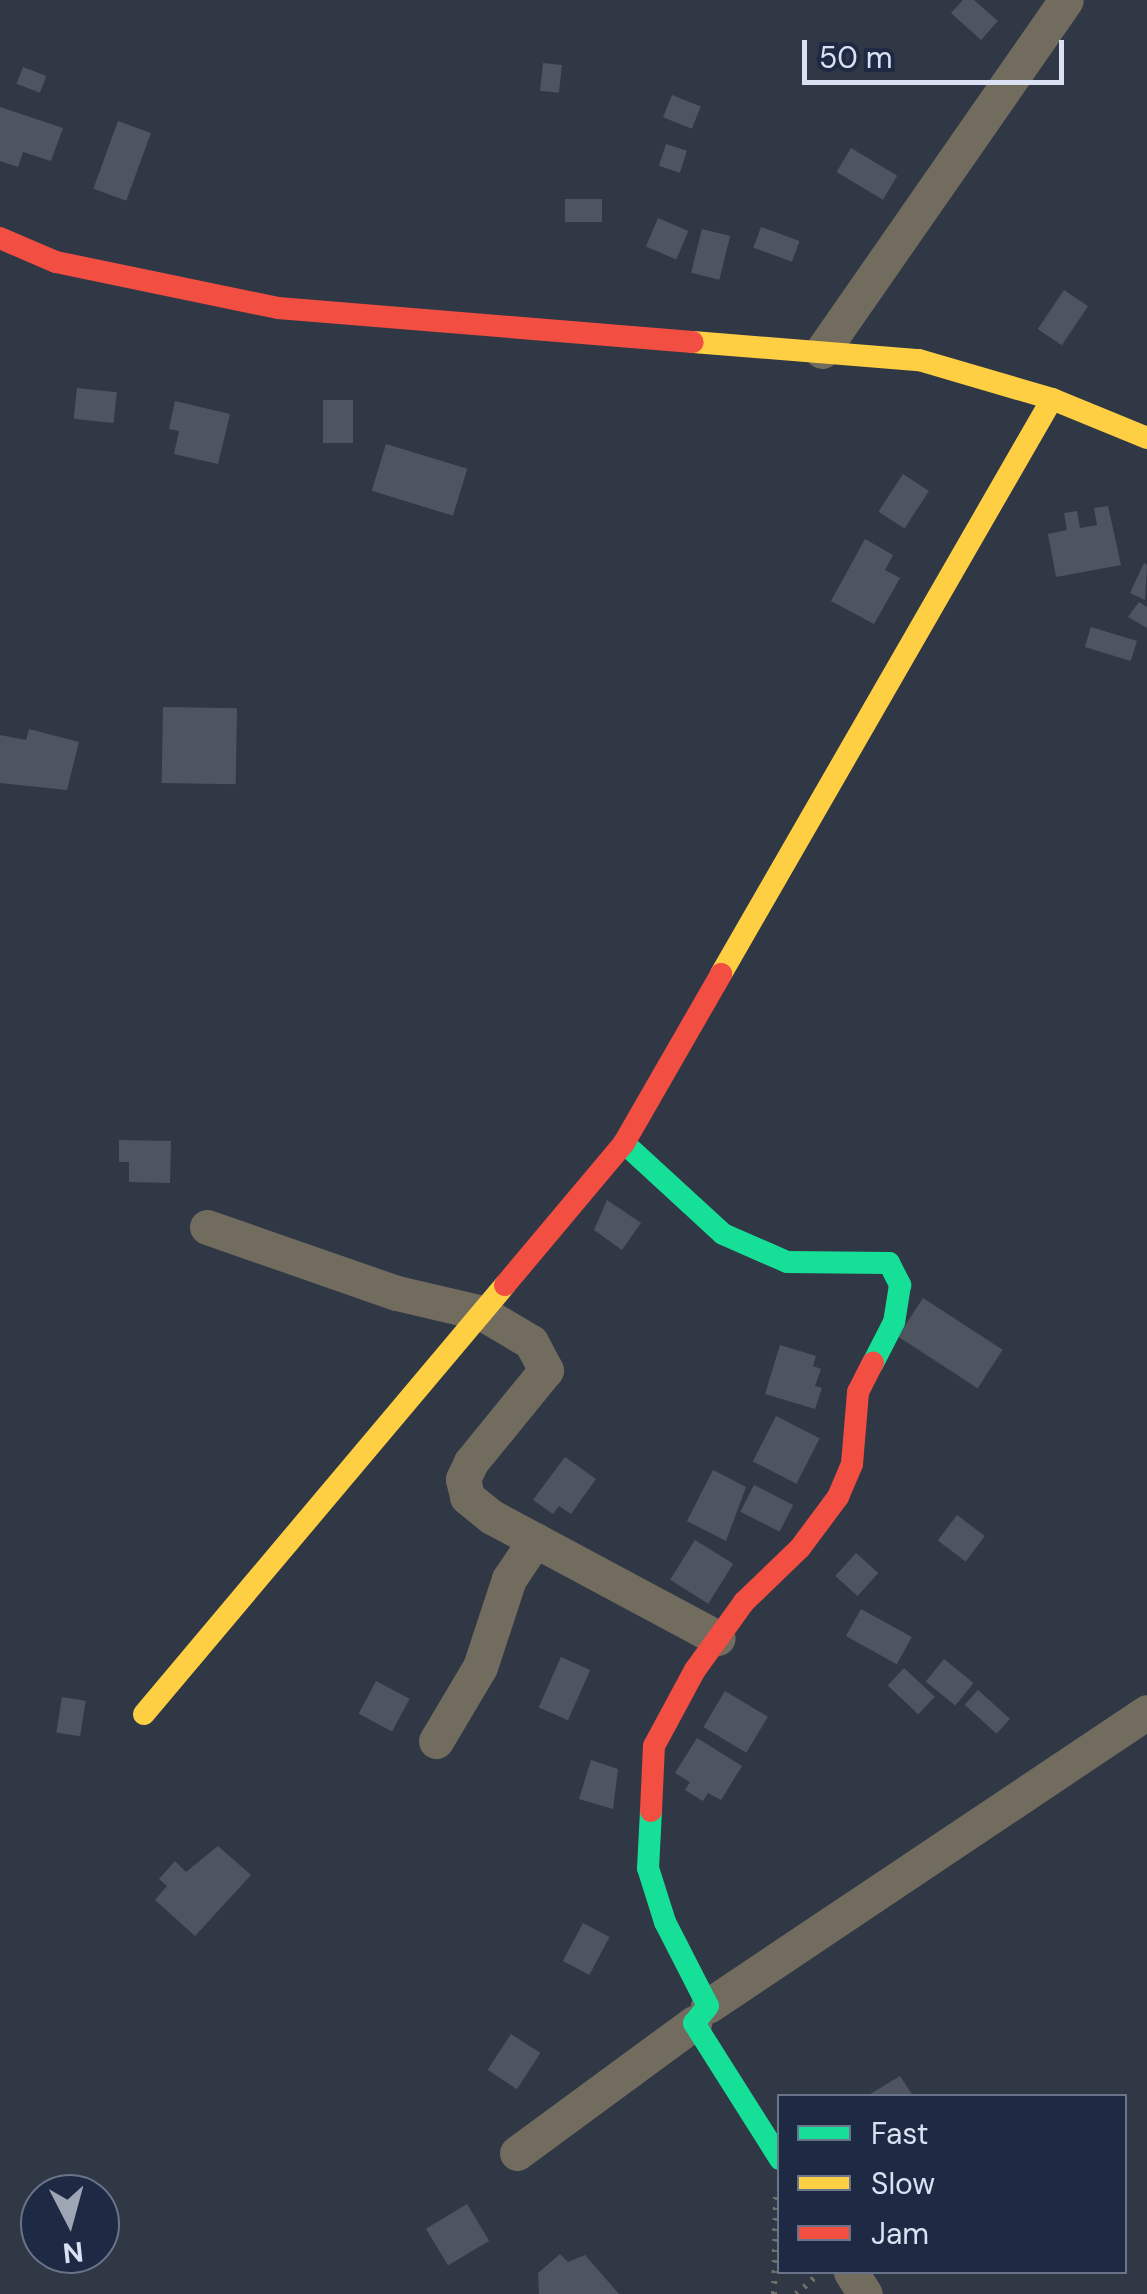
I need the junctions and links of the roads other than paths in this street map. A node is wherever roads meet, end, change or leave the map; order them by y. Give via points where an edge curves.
1 (1066, 0) edge
2 (0, 238) edge
3 (822, 351) junction
4 (1052, 399) junction
5 (1147, 438) edge
6 (624, 1143) junction
7 (207, 1227) dead end
8 (482, 1313) junction
9 (535, 1540) junction
10 (718, 1638) junction
11 (1147, 1712) edge
12 (144, 1714) dead end
13 (436, 1741) dead end
14 (702, 2015) junction
15 (517, 2153) dead end
16 (777, 2168) edge

1 - 3 street
2 - 3 street via 56,262 278,308
3 - 4 street via 918,360
4 - 5 street
4 - 6 street
6 - 8 street
6 - 10 street via 723,1234 787,1262 889,1263 900,1284 894,1322 858,1392 852,1464 838,1497
7 - 8 street via 398,1293
8 - 9 street via 532,1342 546,1370 462,1479 468,1497
8 - 12 street
9 - 10 street
9 - 13 street via 510,1580 480,1667
10 - 14 street via 654,1746 646,1801 648,1868
11 - 14 street
14 - 15 street
14 - 16 street

